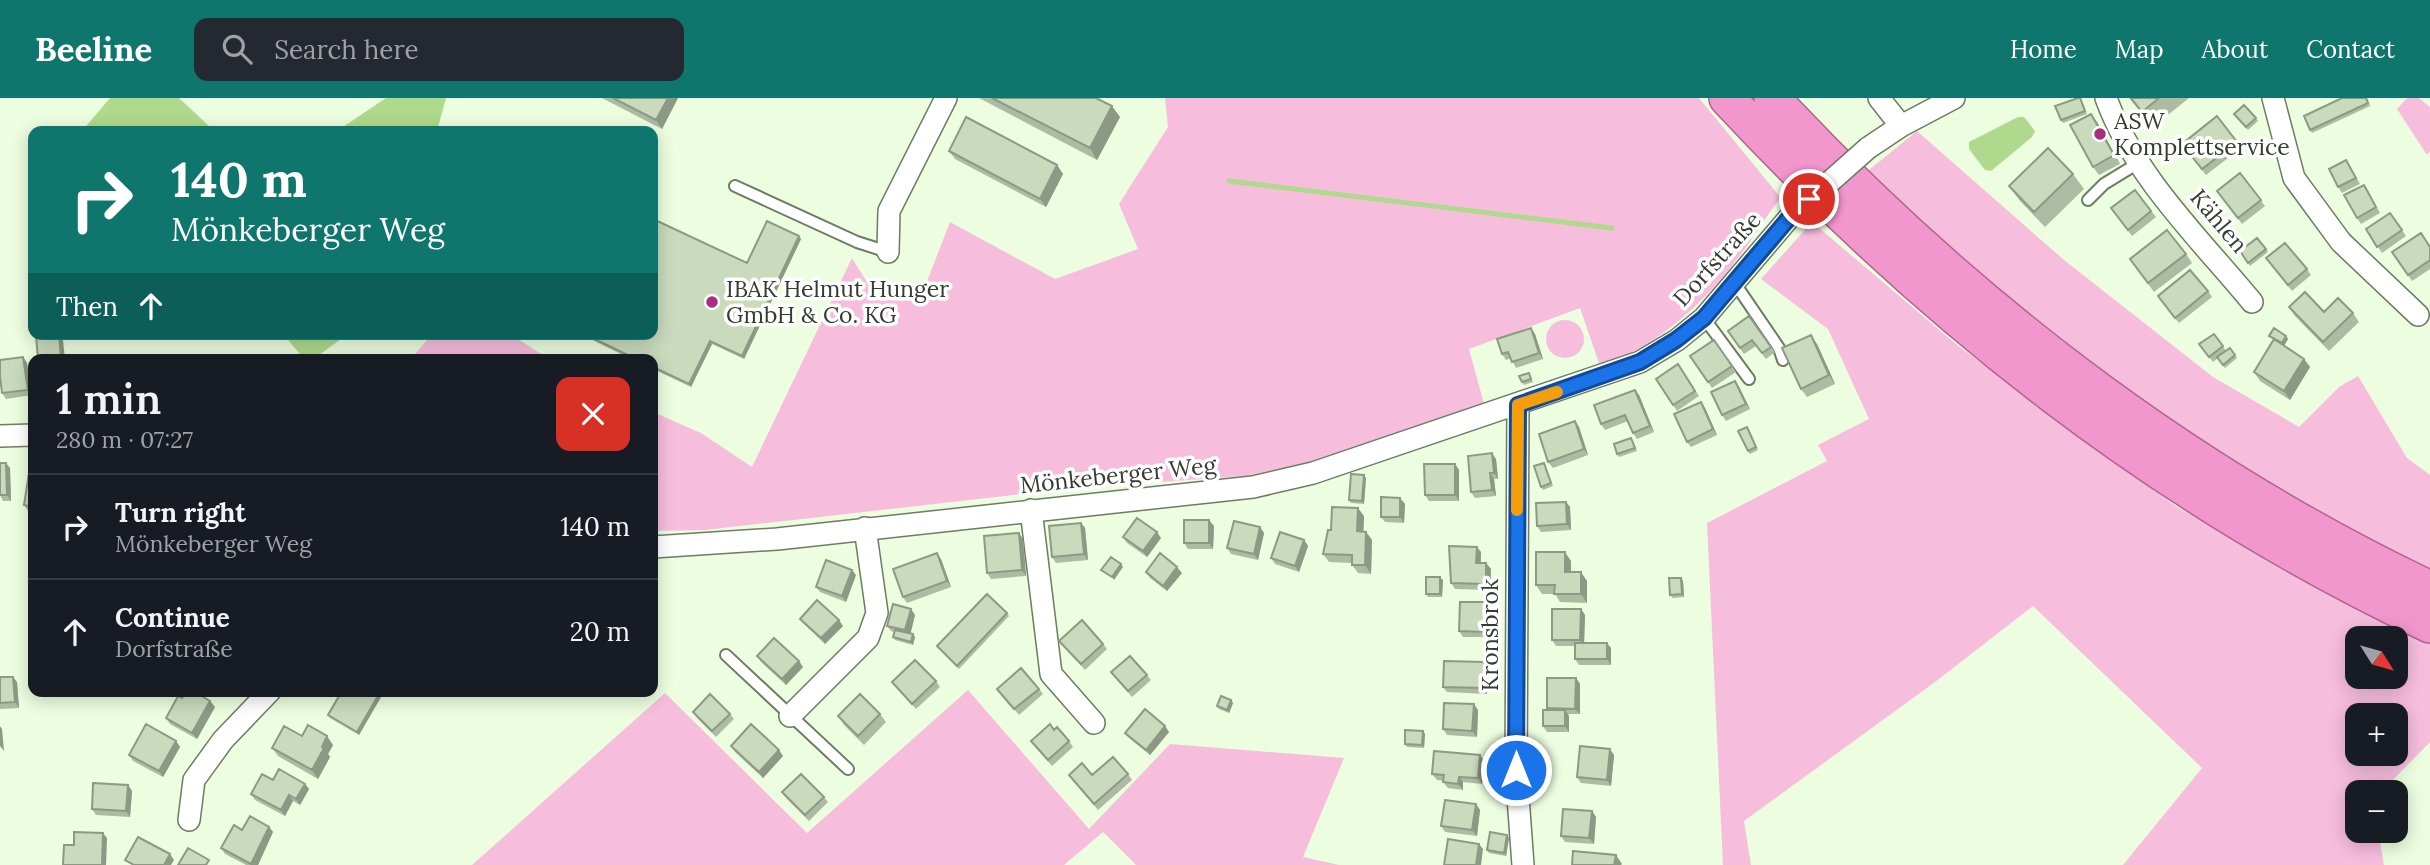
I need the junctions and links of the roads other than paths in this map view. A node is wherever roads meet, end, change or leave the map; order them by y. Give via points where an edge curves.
1 (1727, 98) edge
2 (1772, 98) edge
3 (1880, 98) edge
4 (1954, 98) edge
5 (2106, 98) edge
6 (2273, 98) edge
7 (944, 99) edge
8 (1901, 126) junction
9 (2140, 162) junction
10 (735, 186) dead end
11 (2088, 200) dead end
12 (888, 252) joint
13 (1734, 282) junction
14 (2252, 302) dead end
15 (2418, 315) dead end
16 (1704, 318) junction
17 (1783, 360) edge
18 (1749, 379) dead end
19 (1574, 386) joint
20 (1518, 405) junction
21 (28, 435) edge
22 (0, 436) edge
23 (1031, 510) junction
24 (865, 528) junction
25 (658, 547) edge
26 (2430, 589) edge
27 (2430, 625) edge
28 (726, 655) dead end
29 (264, 697) edge
30 (790, 716) junction
31 (1094, 723) dead end
32 (848, 769) dead end
33 (189, 820) dead end
34 (1523, 865) edge

1 - 27 highway via 1896,268 2051,395 2177,484 2324,571
2 - 26 highway via 1922,246 2065,365 2278,509
3 - 8 street
4 - 8 street, Dorfstraße
5 - 9 street, Kählen
6 - 15 street via 2294,178 2341,242
7 - 12 street via 889,211
8 - 13 street, Dorfstraße, bridge via 1868,148 1789,218
9 - 11 lane
9 - 14 street, Kählen
10 - 12 lane
13 - 16 street, Dorfstraße
13 - 17 lane
16 - 18 lane
16 - 19 street, Dorfstraße via 1640,362
19 - 20 street, Mönkeberger Weg
20 - 23 street, Mönkeberger Weg via 1313,473 1253,487
20 - 34 street, Kronsbrok via 1516,770
21 - 22 street
23 - 24 street, Mönkeberger Weg
23 - 31 street via 1051,674
24 - 25 street, Mönkeberger Weg
24 - 30 street via 875,626
28 - 30 lane
29 - 33 street via 223,740 194,780
30 - 32 lane

